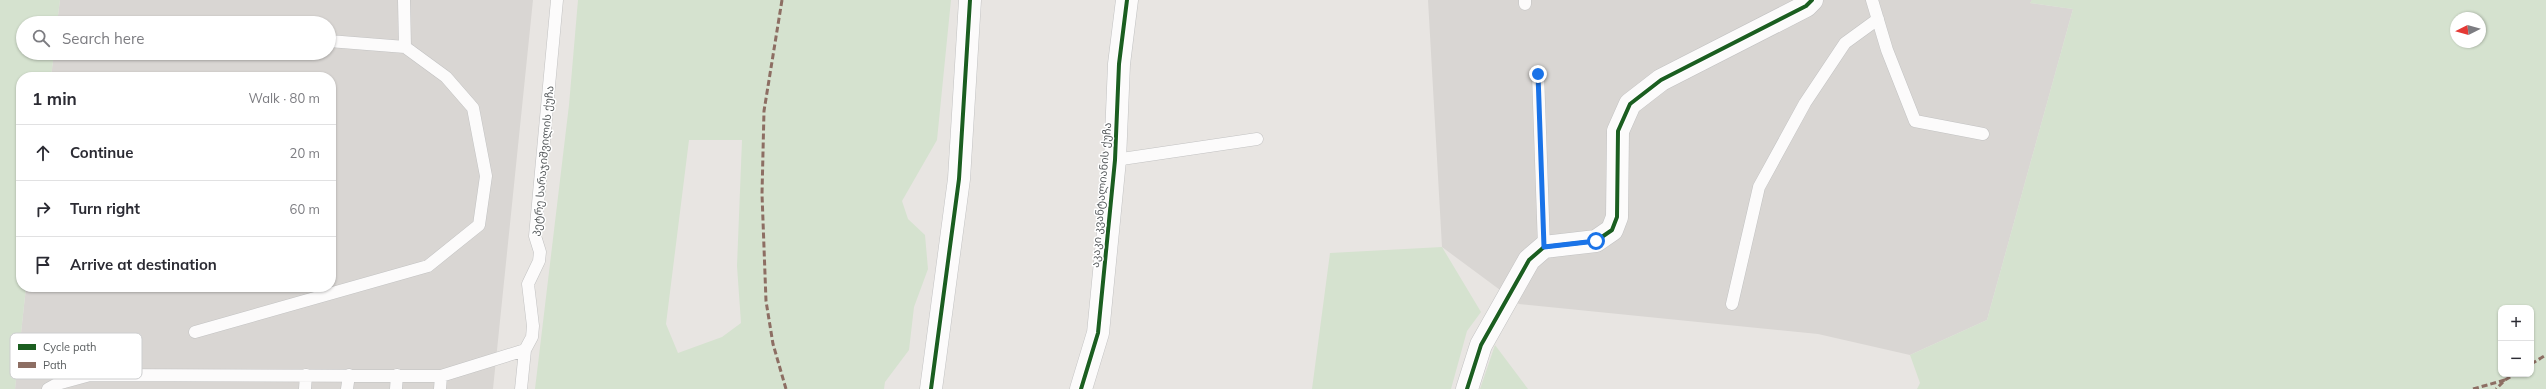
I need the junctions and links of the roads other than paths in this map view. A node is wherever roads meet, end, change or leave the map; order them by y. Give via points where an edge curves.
1 (404, 0) edge
2 (557, 0) edge
3 (970, 0) edge
4 (1127, 0) edge
5 (1812, 0) edge
6 (1872, 0) edge
7 (1878, 19) junction
8 (336, 42) edge
9 (406, 47) junction
10 (1538, 74) dead end
11 (1983, 134) dead end
12 (1257, 139) dead end
13 (1114, 160) junction
14 (1544, 247) junction
15 (1732, 304) dead end
16 (195, 332) dead end
17 (525, 350) junction
18 (142, 375) edge
19 (306, 375) junction
20 (349, 376) junction
21 (397, 376) junction
22 (441, 376) junction
23 (75, 379) edge
24 (48, 389) edge
25 (305, 389) edge
26 (347, 389) edge
27 (396, 389) edge
28 (440, 389) edge
29 (521, 389) edge
30 (931, 389) edge
31 (1081, 389) edge
32 (1467, 389) edge

1 - 9 lane
2 - 17 lane, პეტრე სარაჯიშვილის ქუჩა via 535,236 539,261 528,284 527,295 533,326 532,337
3 - 30 street via 959,179
4 - 13 street, აკაკი კვანტალიანის ქუჩა
5 - 14 street via 1806,6 1661,80 1630,104 1618,131 1616,217 1612,230 1596,241
6 - 7 lane
7 - 11 lane via 1887,50 1915,121
7 - 15 lane via 1845,43 1805,103 1759,187
8 - 9 lane
9 - 16 lane via 446,77 473,108 486,176 479,225 428,266
10 - 14 lane
12 - 13 lane
13 - 31 street, აკაკი კვანტალიანის ქუჩა via 1098,333
14 - 32 street via 1529,260 1481,345
17 - 22 lane
17 - 29 lane, პეტრე სარაჯიშვილის ქუჩა
18 - 19 lane
19 - 20 lane
19 - 25 lane
20 - 21 lane
20 - 26 lane
21 - 22 lane
21 - 27 lane
22 - 28 lane
23 - 24 lane

